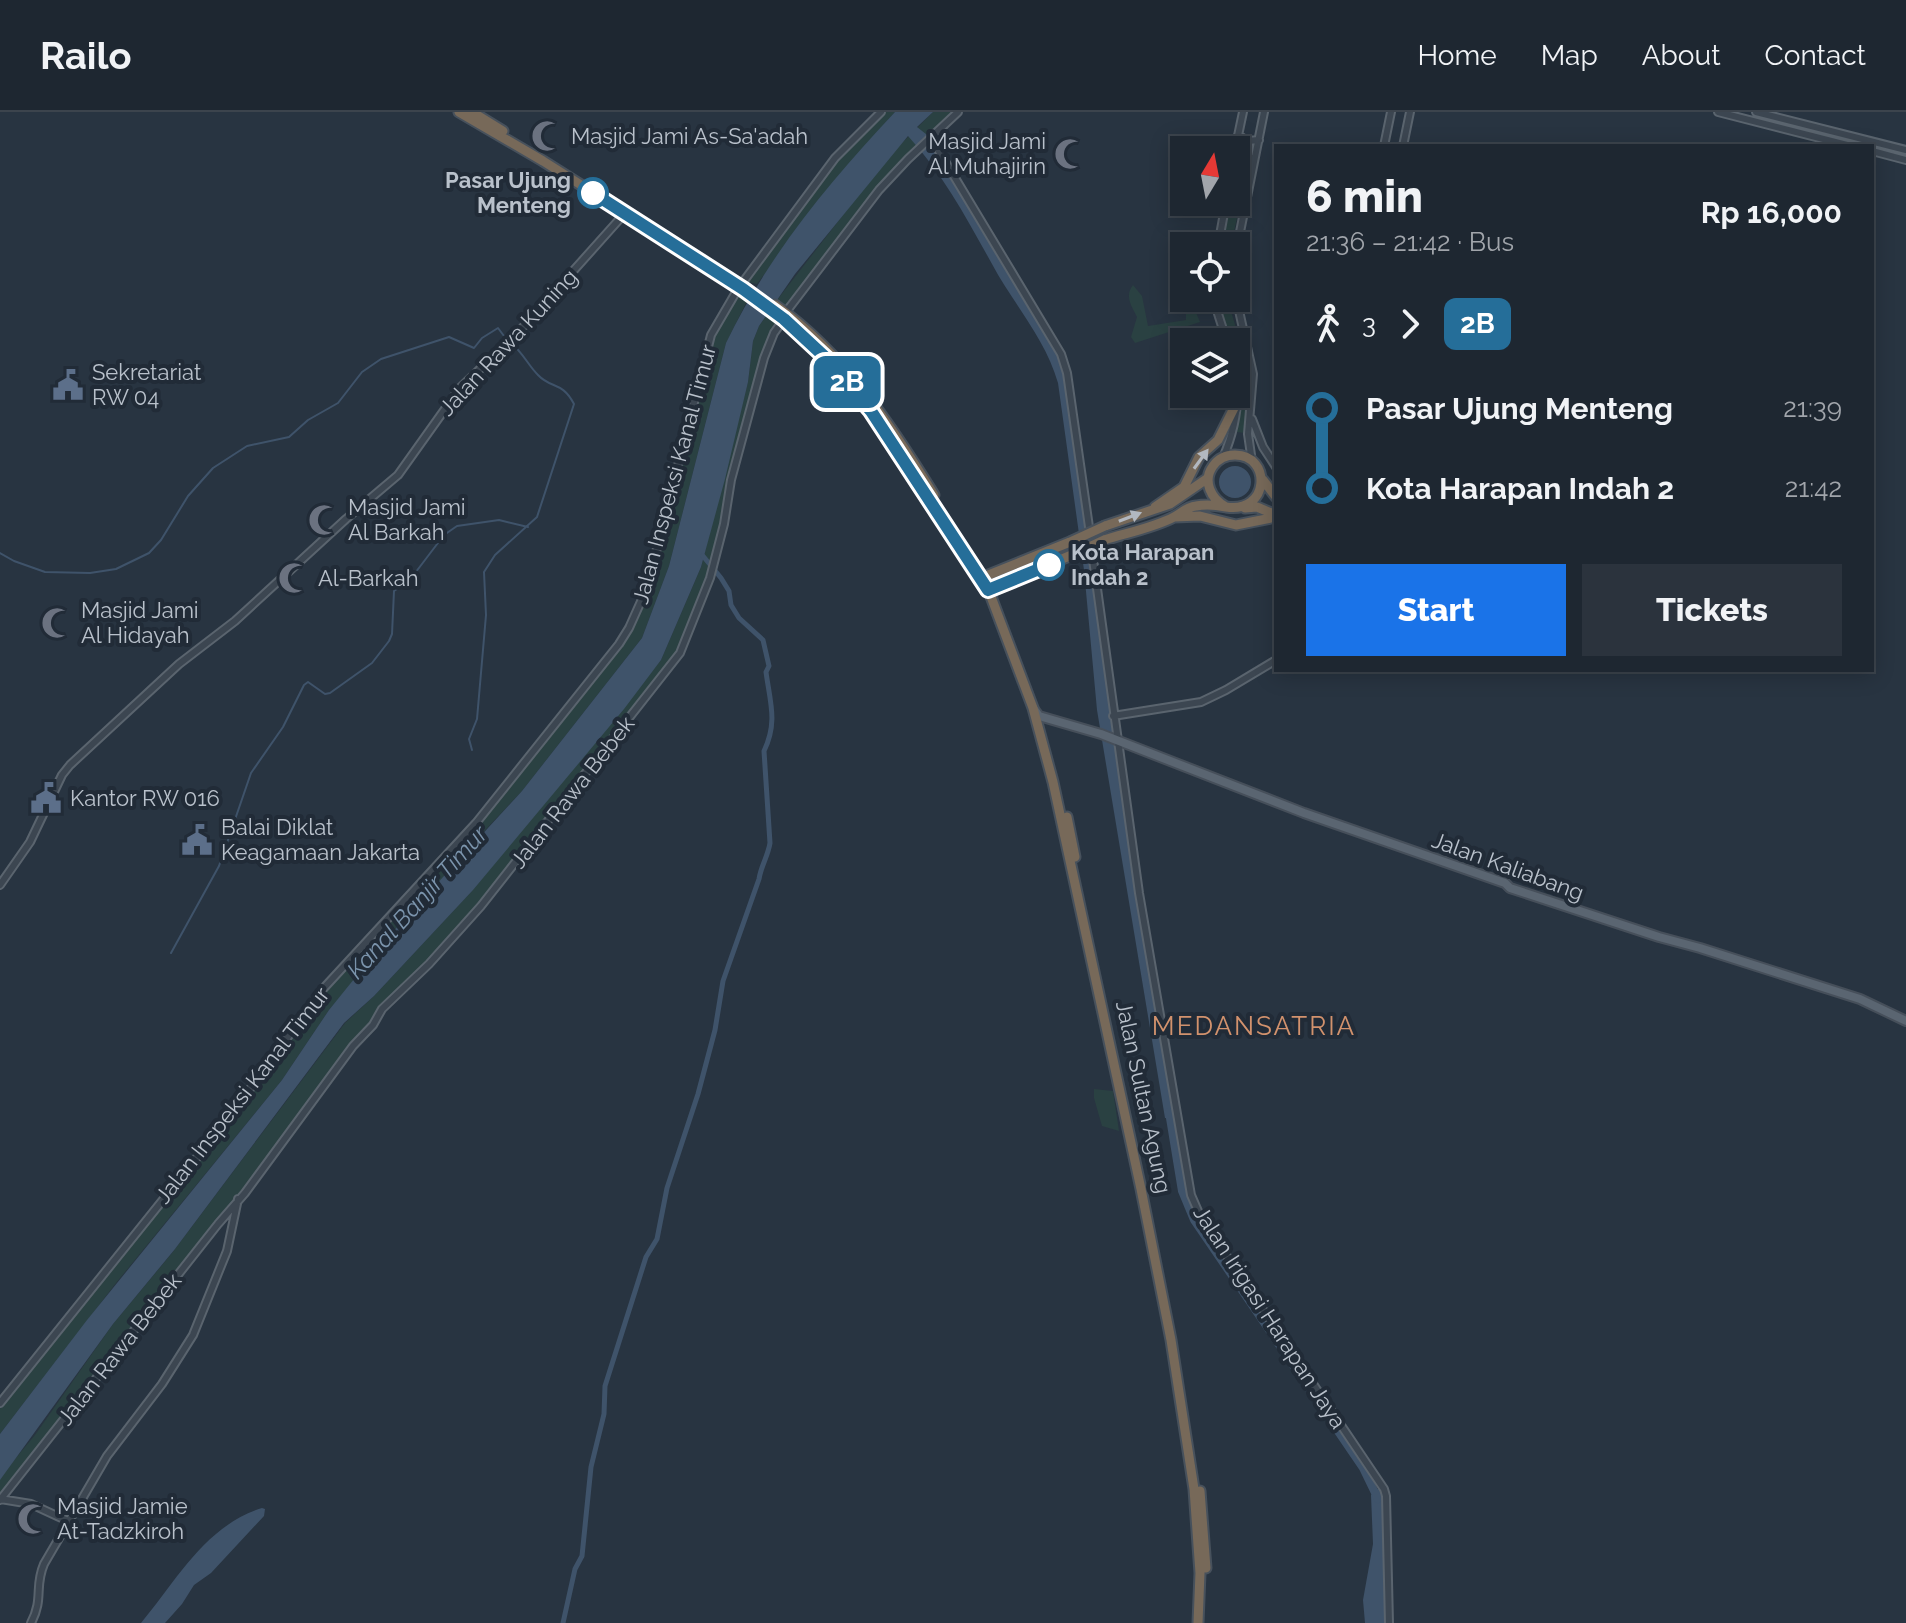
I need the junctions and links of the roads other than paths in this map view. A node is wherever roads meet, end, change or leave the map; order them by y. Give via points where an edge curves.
1 (459, 112) edge
2 (472, 112) edge
3 (881, 112) edge
4 (958, 112) edge
5 (1243, 112) edge
6 (1264, 112) edge
7 (1391, 112) edge
8 (1410, 112) edge
9 (1718, 112) edge
10 (1756, 112) edge
11 (1238, 135) joint
12 (930, 139) junction
13 (1259, 140) junction
14 (1862, 142) edge
15 (1384, 144) edge
16 (1403, 144) edge
17 (1843, 144) edge
18 (1874, 144) edge
19 (1906, 150) edge
20 (1874, 152) edge
21 (1250, 157) edge
22 (1906, 160) edge
23 (1254, 161) junction
24 (625, 213) junction
25 (1240, 232) edge
26 (742, 285) junction
27 (1239, 312) edge
28 (783, 314) junction
29 (1234, 408) edge
30 (1236, 408) edge
31 (1251, 415) junction
32 (1223, 458) junction
33 (1252, 462) junction
34 (1274, 464) edge
35 (1261, 477) junction
36 (1208, 478) junction
37 (1274, 494) edge
38 (1155, 507) junction
39 (1226, 507) junction
40 (1241, 508) junction
41 (1274, 515) edge
42 (1274, 516) edge
43 (1174, 517) junction
44 (979, 567) junction
45 (999, 569) junction
46 (984, 577) junction
47 (1005, 583) junction
48 (990, 590) junction
49 (999, 601) junction
50 (1274, 661) edge
51 (1036, 712) junction
52 (1113, 716) junction
53 (1115, 740) junction
54 (0, 885) edge
55 (1906, 1021) edge
56 (238, 1199) junction
57 (0, 1403) edge
58 (0, 1499) edge
59 (70, 1522) junction
60 (31, 1623) edge
61 (1201, 1623) edge
62 (1389, 1623) edge

1 - 24 highway
2 - 26 highway
3 - 26 street, Jalan Inspeksi Kanal Timur via 835,158
4 - 12 street, Jalan Rawa Bebek
5 - 11 street
6 - 13 street
7 - 15 street
8 - 16 street
9 - 17 street
10 - 14 street
11 - 13 street
12 - 28 street, Jalan Rawa Bebek via 879,190
12 - 52 street, Jalan Irigasi Harapan Jaya via 1061,354
13 - 23 street
18 - 19 street
20 - 22 street
21 - 23 street
23 - 25 street
24 - 26 highway
24 - 54 street, Jalan Rawa Kuning via 515,336 457,391 387,486 70,765 30,842
26 - 28 highway
26 - 57 street, Jalan Inspeksi Kanal Timur via 711,335 647,588 619,644 476,823 322,990 231,1115
27 - 31 street via 1253,374
28 - 44 highway, Jalan Sultan Agung via 831,354 865,394
28 - 46 highway, Jalan Sultan Agung via 871,411
28 - 56 street, Jalan Rawa Bebek via 764,358 710,578 680,653 481,906 382,1009
38 -> 29 highway via 1184,487
30 - 32 street
31 - 33 street
31 - 34 street
32 - 33 highway via 1238,455
32 - 36 highway
33 - 35 highway
35 - 37 highway
35 - 40 highway via 1255,499
36 - 38 highway via 1187,495
36 - 39 highway via 1212,496
45 -> 38 highway, bridge
39 - 40 highway
39 - 43 highway via 1196,506
40 - 41 highway via 1257,507
42 - 43 highway via 1236,525 1200,516
43 - 47 highway, bridge via 1104,540
44 - 45 highway
44 - 46 highway, Jalan Sultan Agung
45 - 46 highway
46 - 48 highway, Jalan Sultan Agung
47 - 48 highway
47 - 49 highway
48 - 49 highway, Jalan Sultan Agung
48 - 51 highway, Jalan Sultan Agung
49 - 51 highway, Jalan Sultan Agung
50 - 52 street via 1201,702
51 - 53 main road, Jalan Kaliabang
51 - 61 highway, Jalan Sultan Agung via 1074,865 1162,1287 1194,1489
52 - 53 street, Jalan Irigasi Harapan Jaya
53 - 55 main road, Jalan Kaliabang via 1510,888 1860,999
53 - 62 street, Jalan Irigasi Harapan Jaya via 1195,1206 1384,1489
56 - 58 street, Jalan Rawa Bebek
56 - 59 street, Jalan Rawa Bebek via 227,1251 193,1335 107,1456
58 - 59 street, Jalan Rawa Bebek via 31,1504
59 - 60 street, Jalan Rawa Bebek via 41,1571 41,1602

